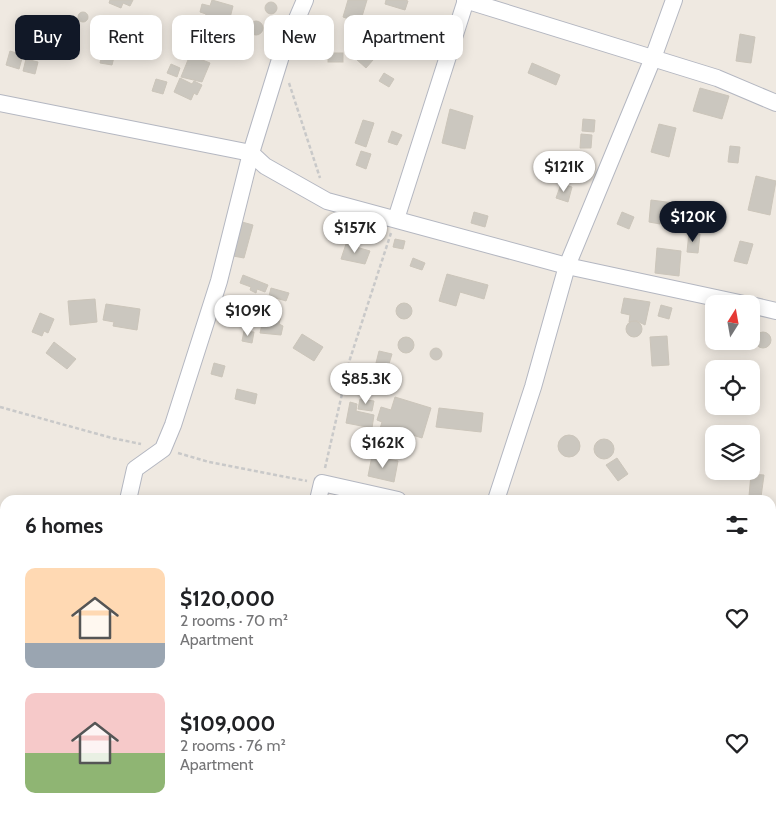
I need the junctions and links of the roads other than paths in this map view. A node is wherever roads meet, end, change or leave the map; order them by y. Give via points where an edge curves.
1 (305, 0) edge
2 (465, 0) edge
3 (674, 0) edge
4 (653, 58) junction
5 (0, 103) edge
6 (776, 103) edge
7 (251, 152) junction
8 (396, 218) junction
9 (567, 266) junction
10 (705, 296) edge
11 (760, 307) edge
12 (776, 311) edge
13 (129, 495) edge
14 (319, 495) edge
15 (374, 495) edge
16 (498, 495) edge

1 - 7 street via 280,56
2 - 4 street
2 - 8 street
3 - 4 street
4 - 6 street via 717,78
4 - 9 street
5 - 7 street
7 - 8 street via 265,166 327,201
7 - 13 street via 219,282 163,449 135,469
8 - 9 street
9 - 10 street
9 - 16 street
11 - 12 street
14 - 15 street via 322,484

